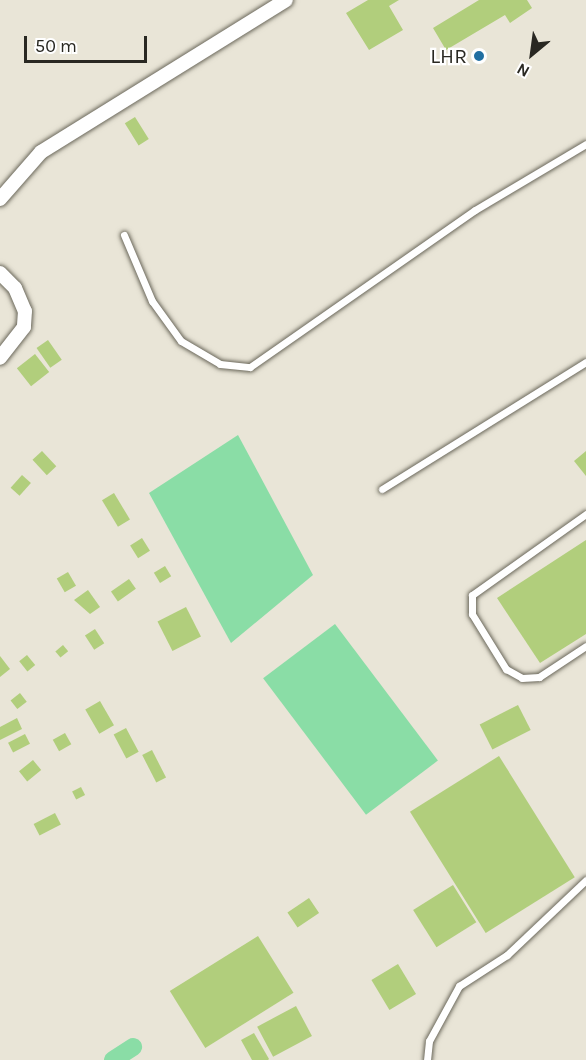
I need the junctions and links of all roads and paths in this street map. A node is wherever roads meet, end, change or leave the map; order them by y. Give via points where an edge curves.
1 (286, 0) edge
2 (586, 144) edge
3 (0, 199) edge
4 (124, 235) dead end
5 (0, 273) edge
6 (0, 358) edge
7 (586, 362) edge
8 (382, 489) dead end
9 (586, 514) edge
10 (586, 646) edge
11 (586, 880) edge
12 (427, 1060) edge

1 - 3 street via 41,152
2 - 4 lane via 475,210 250,367 220,364 181,341 152,301
5 - 6 street via 15,288 25,311 24,327
7 - 8 lane
9 - 10 lane via 472,595 472,614 506,669 522,678 539,677
11 - 12 lane via 507,955 459,986 429,1041

